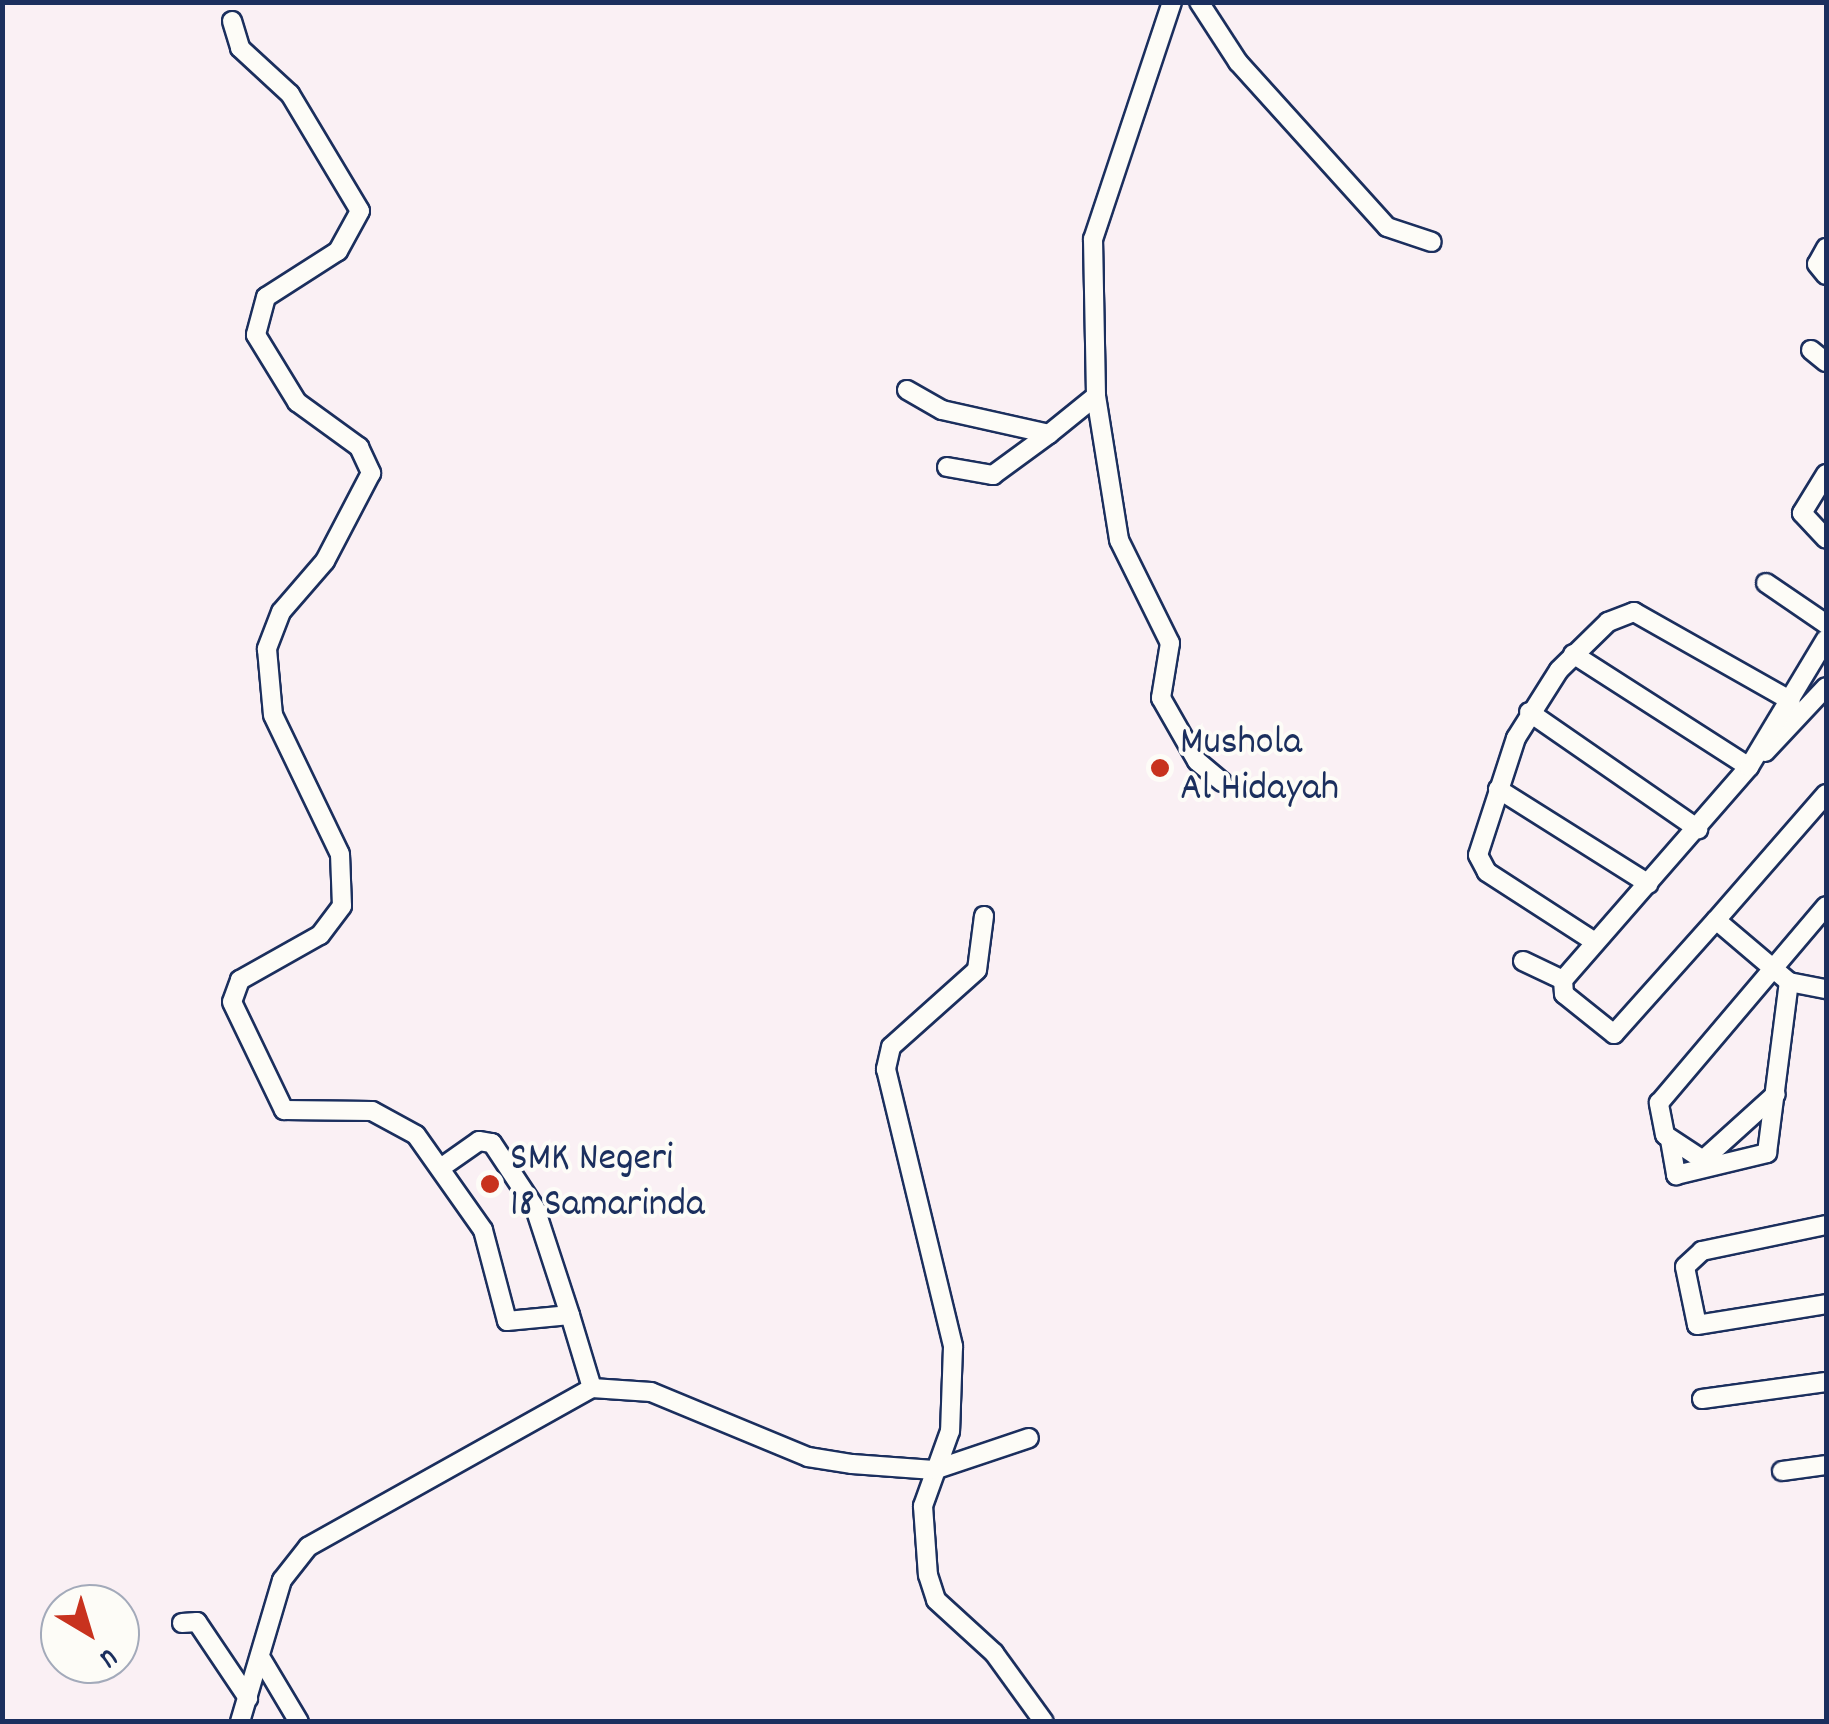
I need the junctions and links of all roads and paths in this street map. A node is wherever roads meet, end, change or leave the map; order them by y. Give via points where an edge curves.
1 (1172, 2) edge
2 (1199, 2) edge
3 (232, 21) dead end
4 (1432, 242) dead end
5 (1824, 250) edge
6 (1826, 275) edge
7 (1811, 350) dead end
8 (1826, 362) edge
9 (907, 390) dead end
10 (1096, 396) junction
11 (1050, 434) junction
12 (948, 466) dead end
13 (1826, 474) edge
14 (1826, 539) edge
15 (1766, 583) dead end
16 (1826, 624) edge
17 (1826, 639) edge
18 (1573, 654) junction
19 (1826, 687) edge
20 (1791, 701) junction
21 (1528, 712) junction
22 (1750, 765) junction
23 (1222, 782) dead end
24 (1498, 789) junction
25 (1826, 794) edge
26 (1698, 829) junction
27 (1649, 884) junction
28 (1826, 906) edge
29 (984, 916) dead end
30 (1716, 920) junction
31 (1595, 942) junction
32 (1523, 961) dead end
33 (1771, 968) junction
34 (1563, 980) junction
35 (1790, 982) junction
36 (1826, 989) edge
37 (1776, 1094) junction
38 (1705, 1165) junction
39 (442, 1167) junction
40 (1826, 1224) edge
41 (1826, 1304) edge
42 (570, 1316) junction
43 (1826, 1382) edge
44 (592, 1388) junction
45 (1702, 1399) dead end
46 (1028, 1438) dead end
47 (1826, 1465) edge
48 (934, 1470) junction
49 (1782, 1471) dead end
50 (182, 1623) dead end
51 (262, 1660) junction
52 (248, 1698) junction
53 (240, 1722) edge
54 (299, 1722) edge
55 (1044, 1722) edge

1 - 10 street via 1094,240
2 - 4 street via 1238,62 1387,227
3 - 39 street via 240,48 290,94 360,211 338,251 266,297 256,335 297,402 358,448 371,473 325,561 281,612 267,649 273,715 340,854 342,906 320,935 240,980 232,1002 284,1110 386,1116
5 - 6 street
7 - 8 street
9 - 11 street via 934,408
10 - 11 street
10 - 23 street via 1119,540 1170,642 1160,688 1171,722
11 - 12 street via 993,475
13 - 14 street via 1802,514
15 - 16 street
17 - 20 street
18 - 20 street via 1634,612
18 - 21 street
18 - 22 street
19 - 22 street
20 - 22 street
21 - 24 street
21 - 26 street
22 - 26 street
24 - 27 street
24 - 31 street via 1480,862
25 - 30 street
26 - 27 street
27 - 31 street
28 - 33 street
29 - 48 street via 977,970 886,1059 953,1347 956,1392
30 - 33 street
30 - 34 street via 1614,1034 1564,994
31 - 34 street
32 - 34 street
33 - 35 street
33 - 38 street via 1659,1103 1672,1173
35 - 36 street
35 - 37 street
37 - 38 street
37 - 38 street via 1768,1153
39 - 42 street via 490,1248 507,1321
39 - 42 street via 479,1142 492,1144 535,1208
40 - 41 street via 1702,1251 1685,1266 1697,1325
42 - 44 street
43 - 45 street
44 - 48 street via 624,1386 695,1406 808,1457
44 - 51 street via 308,1547 282,1580
46 - 48 street
47 - 49 street
48 - 55 street via 923,1544 936,1600 994,1653
50 - 52 street via 196,1622
51 - 52 street
51 - 54 street
52 - 53 street

